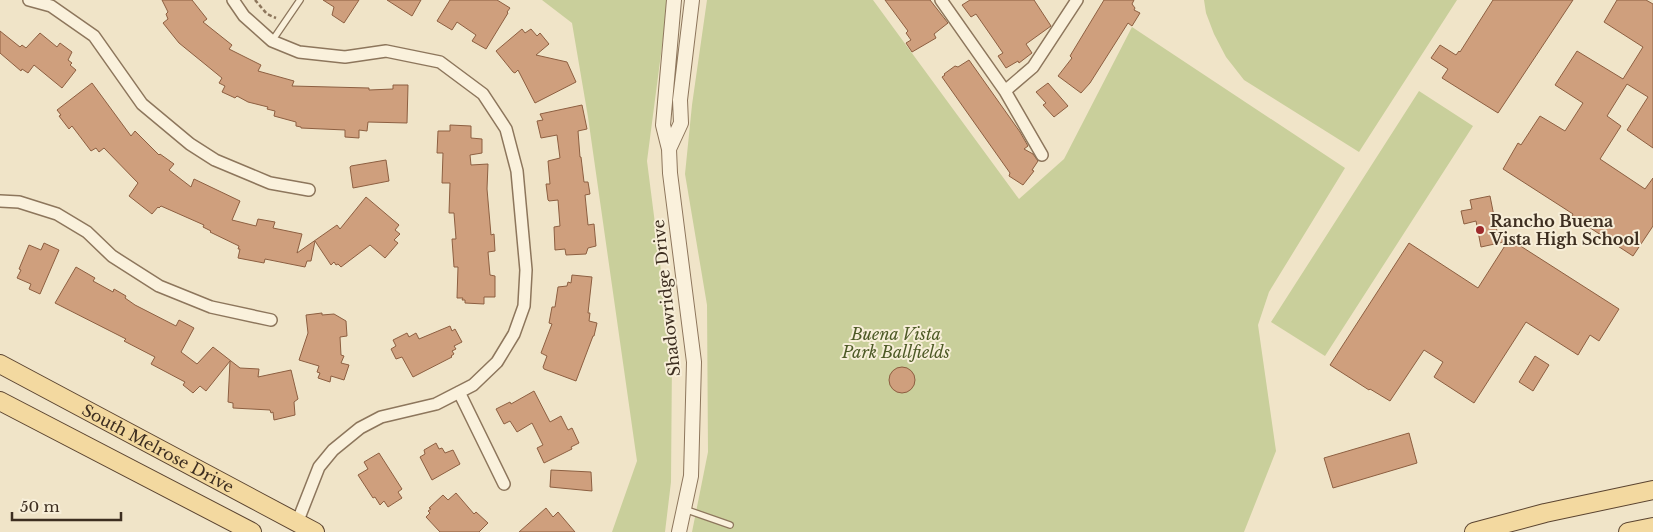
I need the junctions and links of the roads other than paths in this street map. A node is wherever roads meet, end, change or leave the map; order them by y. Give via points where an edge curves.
1 (30, 0) edge
2 (233, 0) edge
3 (300, 0) edge
4 (674, 0) edge
5 (692, 0) edge
6 (941, 0) edge
7 (1077, 0) edge
8 (272, 41) junction
9 (1006, 91) junction
10 (669, 149) junction
11 (1042, 155) dead end
12 (309, 190) dead end
13 (0, 201) edge
14 (271, 320) dead end
15 (0, 364) edge
16 (459, 392) junction
17 (0, 401) edge
18 (504, 484) dead end
19 (1653, 490) edge
20 (684, 509) junction
21 (297, 523) junction
22 (730, 525) dead end
23 (1653, 527) edge
24 (252, 532) edge
25 (315, 532) edge
26 (679, 532) edge
27 (1474, 532) edge
28 (1628, 532) edge

1 - 12 street via 51,6 94,36 142,104 190,144 215,160 270,183
2 - 8 street via 244,16
3 - 8 lane
4 - 10 street, Shadowridge Drive via 663,125
5 - 10 street, Shadowridge Drive via 680,100 681,124
6 - 9 street
7 - 9 street via 1033,66
8 - 16 street via 299,52 345,57 386,51 440,62 483,94 506,129 517,171 526,270 524,306 514,334 497,362 473,385
9 - 11 street
10 - 20 street, Shadowridge Drive via 694,362 691,476
13 - 14 street via 19,202 56,214 87,232 112,256 159,286 211,307
15 - 21 main road, South Melrose Drive
16 - 18 street
16 - 21 street via 436,404 380,417 353,433 319,467
17 - 24 main road, South Melrose Drive
19 - 27 main road
20 - 22 lane
20 - 26 street, Shadowridge Drive
21 - 25 main road, South Melrose Drive
23 - 28 main road

